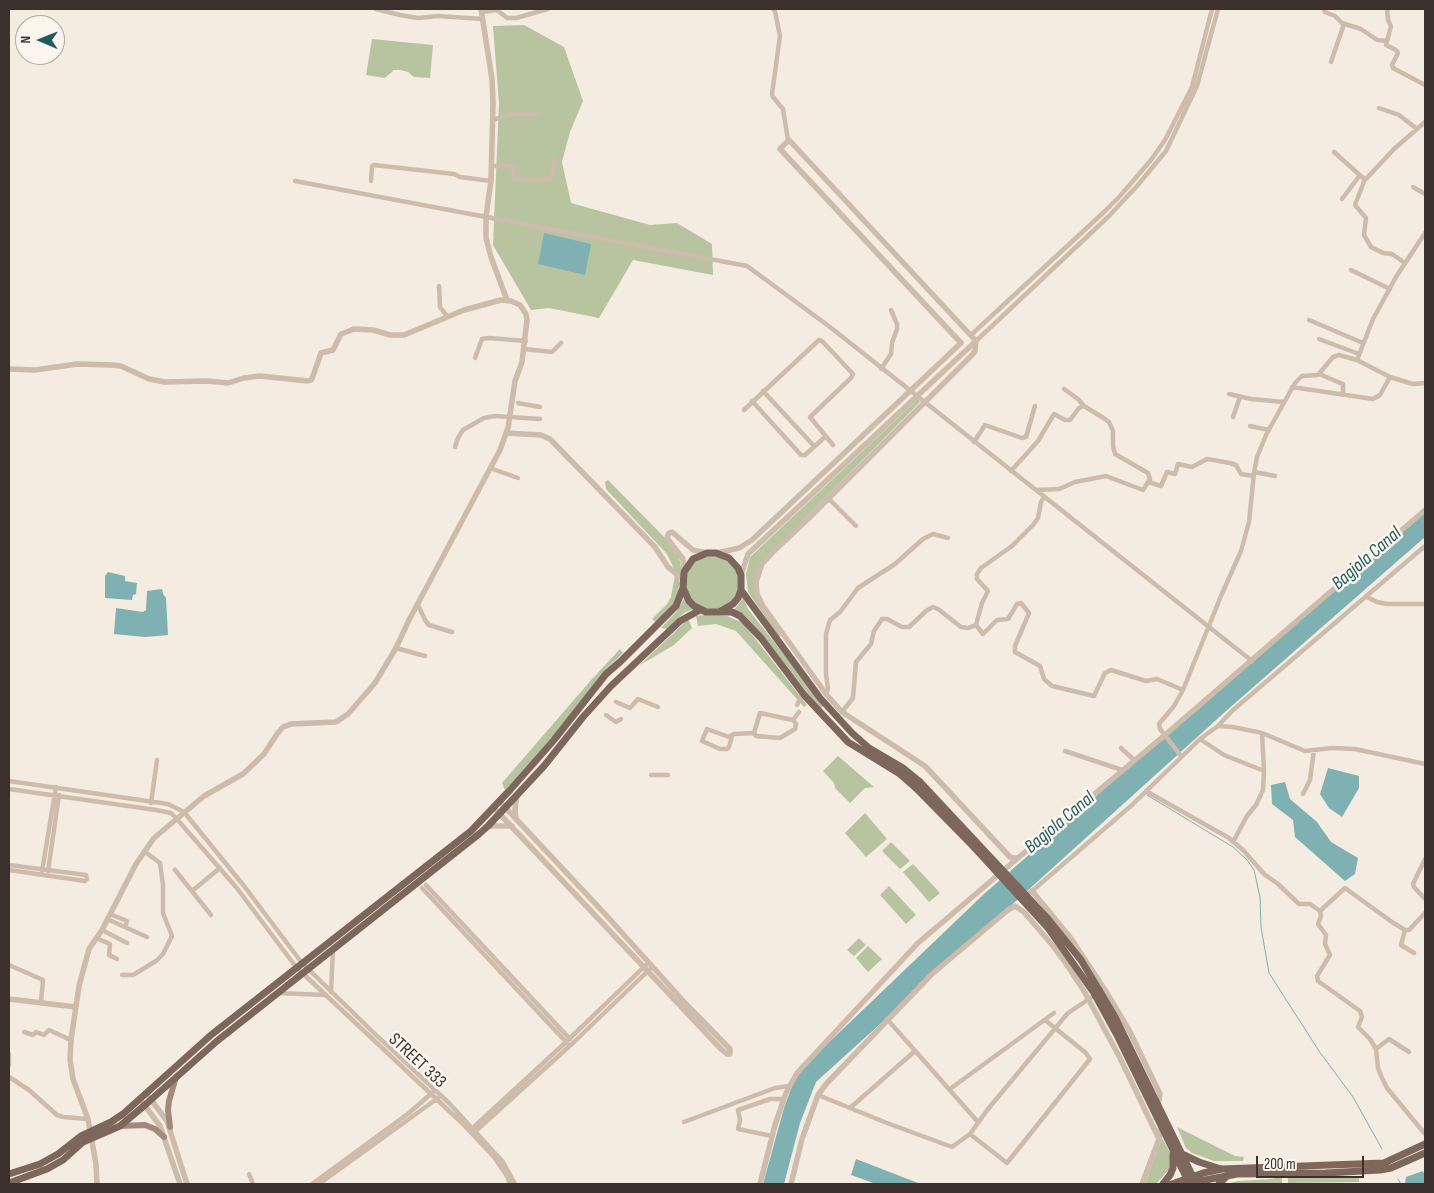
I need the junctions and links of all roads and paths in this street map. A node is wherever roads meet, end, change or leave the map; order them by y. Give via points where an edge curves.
1 (376, 9) edge
2 (548, 9) edge
3 (773, 9) edge
4 (1212, 9) edge
5 (1218, 9) edge
6 (1324, 9) edge
7 (1387, 9) edge
8 (482, 13) edge
9 (1344, 24) junction
10 (1387, 41) junction
11 (1331, 62) dead end
12 (1425, 85) edge
13 (1379, 108) dead end
14 (537, 114) dead end
15 (493, 120) junction
16 (1425, 122) edge
17 (1418, 129) junction
18 (788, 140) junction
19 (1334, 152) dead end
20 (555, 158) dead end
21 (492, 166) junction
22 (1360, 175) junction
23 (1365, 179) junction
24 (295, 181) dead end
25 (371, 181) dead end
26 (491, 181) junction
27 (1412, 187) dead end
28 (1425, 194) edge
29 (1342, 199) dead end
30 (486, 216) junction
31 (1425, 233) edge
32 (1405, 263) junction
33 (1351, 270) dead end
34 (439, 286) dead end
35 (1390, 289) junction
36 (507, 300) junction
37 (891, 310) dead end
38 (447, 316) junction
39 (1309, 320) dead end
40 (970, 335) junction
41 (1319, 339) dead end
42 (526, 341) junction
43 (976, 341) junction
44 (561, 343) dead end
45 (1362, 343) junction
46 (961, 344) junction
47 (967, 349) junction
48 (524, 350) junction
49 (1359, 354) junction
50 (475, 358) dead end
51 (1357, 360) junction
52 (9, 369) edge
53 (881, 369) junction
54 (1319, 374) junction
55 (1390, 378) junction
56 (1425, 383) edge
57 (1292, 388) junction
58 (1064, 389) dead end
59 (763, 391) junction
60 (910, 392) junction
61 (1229, 394) dead end
62 (1343, 395) junction
63 (917, 396) junction
64 (1240, 397) junction
65 (752, 401) junction
66 (924, 402) junction
67 (1284, 402) junction
68 (515, 403) junction
69 (1035, 406) dead end
70 (1084, 406) junction
71 (540, 407) dead end
72 (744, 410) dead end
73 (1233, 417) dead end
74 (540, 419) dead end
75 (508, 425) junction
76 (1250, 426) dead end
77 (1269, 430) junction
78 (826, 436) junction
79 (974, 442) junction
80 (833, 445) dead end
81 (814, 446) junction
82 (455, 447) dead end
83 (490, 468) junction
84 (1011, 471) junction
85 (1254, 474) junction
86 (1276, 476) dead end
87 (518, 478) dead end
88 (1149, 482) junction
89 (1035, 490) junction
90 (1044, 497) junction
91 (829, 499) junction
92 (1425, 510) edge
93 (856, 526) dead end
94 (948, 538) dead end
95 (1425, 546) edge
96 (707, 553) junction
97 (716, 553) junction
98 (741, 575) junction
99 (684, 576) junction
100 (683, 588) junction
101 (741, 590) junction
102 (1367, 597) junction
103 (1425, 604) edge
104 (416, 608) junction
105 (700, 610) junction
106 (719, 612) junction
107 (976, 625) junction
108 (1208, 627) junction
109 (452, 632) dead end
110 (782, 639) junction
111 (396, 648) junction
112 (425, 656) dead end
113 (1252, 661) junction
114 (1182, 690) junction
115 (803, 693) junction
116 (826, 694) junction
117 (616, 702) dead end
118 (797, 705) dead end
119 (658, 707) dead end
120 (799, 712) dead end
121 (842, 712) junction
122 (606, 716) dead end
123 (621, 719) dead end
124 (793, 720) junction
125 (1218, 726) junction
126 (754, 733) junction
127 (1262, 733) junction
128 (1165, 735) junction
129 (732, 736) junction
130 (1200, 738) junction
131 (1121, 748) dead end
132 (1314, 750) junction
133 (1065, 751) dead end
134 (1179, 754) junction
135 (157, 760) dead end
136 (1134, 760) junction
137 (1425, 764) edge
138 (1122, 770) junction
139 (1264, 771) junction
140 (652, 775) dead end
141 (668, 775) dead end
142 (9, 781) edge
143 (918, 785) junction
144 (58, 788) junction
145 (9, 789) edge
146 (1146, 791) junction
147 (1303, 794) dead end
148 (517, 795) junction
149 (57, 796) junction
150 (152, 801) junction
151 (496, 805) junction
152 (505, 808) junction
153 (150, 809) junction
154 (184, 812) junction
155 (500, 814) junction
156 (176, 818) junction
157 (516, 819) junction
158 (488, 826) junction
159 (512, 826) junction
160 (1233, 842) junction
161 (144, 851) junction
162 (1018, 858) junction
163 (1425, 859) edge
164 (9, 865) edge
165 (220, 868) junction
166 (9, 870) edge
167 (45, 870) junction
168 (175, 870) dead end
169 (45, 876) junction
170 (424, 887) dead end
171 (192, 891) junction
172 (1032, 891) junction
173 (1425, 898) edge
174 (1015, 906) junction
175 (1320, 911) junction
176 (1425, 913) edge
177 (211, 915) dead end
178 (109, 916) junction
179 (102, 930) junction
180 (1405, 930) junction
181 (146, 937) dead end
182 (96, 938) junction
183 (126, 943) dead end
184 (333, 949) junction
185 (1414, 953) dead end
186 (118, 959) dead end
187 (9, 965) edge
188 (299, 965) junction
189 (648, 967) junction
190 (305, 971) junction
191 (122, 974) dead end
192 (331, 992) junction
193 (276, 993) junction
194 (1094, 994) junction
195 (325, 995) junction
196 (9, 999) edge
197 (41, 1002) junction
198 (76, 1007) junction
199 (1054, 1013) dead end
200 (887, 1019) junction
201 (1044, 1020) junction
202 (1055, 1028) junction
203 (24, 1032) dead end
204 (71, 1040) junction
205 (570, 1042) junction
206 (1376, 1049) junction
207 (915, 1051) junction
208 (1409, 1052) dead end
209 (9, 1054) edge
210 (9, 1065) edge
211 (176, 1076) junction
212 (9, 1077) edge
213 (789, 1086) junction
214 (950, 1089) junction
215 (434, 1092) junction
216 (818, 1094) junction
217 (439, 1097) junction
218 (784, 1099) junction
219 (145, 1100) junction
220 (1158, 1106) junction
221 (850, 1108) junction
222 (88, 1119) junction
223 (684, 1122) dead end
224 (978, 1122) junction
225 (1161, 1124) junction
226 (120, 1126) junction
227 (170, 1127) junction
228 (474, 1132) junction
229 (970, 1134) junction
230 (1425, 1134) edge
231 (90, 1135) junction
232 (164, 1136) junction
233 (772, 1136) junction
234 (1159, 1139) junction
235 (1425, 1144) edge
236 (1173, 1150) junction
237 (1425, 1152) edge
238 (1181, 1154) junction
239 (1222, 1169) junction
240 (9, 1174) edge
241 (249, 1174) dead end
242 (1229, 1175) junction
243 (9, 1182) edge
244 (1191, 1182) edge
245 (97, 1184) edge
246 (180, 1184) edge
247 (187, 1184) edge
248 (252, 1184) edge
249 (312, 1184) edge
250 (319, 1184) edge
251 (510, 1184) edge
252 (515, 1184) edge
253 (760, 1184) edge
254 (791, 1184) edge
255 (1142, 1184) edge
256 (1163, 1184) edge
257 (1172, 1184) edge
258 (1220, 1184) edge

1 - 8 street via 418,18
2 - 8 street via 516,18 507,18 497,10
3 - 18 street via 780,36 772,94 783,109
4 - 40 street via 1192,87 1151,160 1104,212
5 - 43 street via 1197,86 1166,151 1108,216
6 - 9 street
7 - 10 street via 1391,26
8 - 15 street via 492,79
9 - 10 street via 1361,29 1376,40
9 - 11 street
10 - 12 street via 1387,47 1398,53 1393,68
13 - 17 street via 1399,115
14 - 15 street via 509,114
15 - 21 street
16 - 17 street
17 - 23 street
18 - 40 street
18 - 46 street via 780,149
19 - 22 street
20 - 21 street via 549,179 514,179 512,166
21 - 26 street
22 - 23 street
22 - 29 street
23 - 32 street via 1355,205 1366,218 1364,235 1371,247 1392,254
24 - 30 street
25 - 26 street via 374,165
26 - 30 street
27 - 28 street
30 - 36 street via 488,248
30 - 53 street via 747,266
31 - 32 street
32 - 35 street
33 - 35 street
34 - 38 street via 440,307
35 - 45 street
36 - 38 street via 478,305
36 - 42 street via 520,305 526,314
37 - 53 street via 897,329 890,354
38 - 52 street via 404,335 390,336 362,328 341,334 333,350 321,353 312,380 308,381 260,376 228,383 165,382 112,365
39 - 45 street
40 - 43 street
40 - 46 street
41 - 49 street
42 - 48 street
42 - 50 street via 484,338
43 - 47 street
43 - 66 street via 975,351
44 - 48 street via 552,352
45 - 49 street
46 - 47 street
46 - 60 street
47 - 63 street
48 - 68 street via 515,381
49 - 51 street
51 - 54 street via 1334,356
51 - 55 street
53 - 60 street
54 - 57 street via 1302,376
54 - 62 street via 1343,384
55 - 56 street via 1413,384
55 - 62 street via 1377,398
57 - 62 street
57 - 67 street
58 - 70 street
59 - 65 street
59 - 78 street via 819,340 823,341 853,374 810,416
59 - 81 street
60 - 63 street
60 - 97 street via 752,540 739,548
61 - 64 street
63 - 66 street
63 - 98 street via 748,554
64 - 67 street
64 - 73 street
65 - 72 street
65 - 81 street via 801,455
66 - 79 street
66 - 91 street
67 - 77 street
68 - 71 street
68 - 75 street
69 - 79 street via 1026,437 985,425
70 - 84 street via 1070,420 1053,414 1038,441
70 - 88 street via 1109,422 1115,454 1148,474
74 - 75 street
75 - 82 street via 495,416 484,418 463,430
75 - 83 street
75 - 99 street via 550,439 655,548 668,567
76 - 77 street
77 - 85 street via 1257,457
78 - 80 street
78 - 81 street
79 - 84 street
83 - 87 street
83 - 104 street
84 - 89 street
85 - 86 street
85 - 88 street via 1240,474 1236,465 1207,459 1192,467 1178,464 1175,474 1167,472 1161,486
85 - 108 street via 1246,536
88 - 89 street via 1140,490 1102,476 1075,482 1059,490
89 - 90 street
90 - 107 street via 1033,525 977,574 977,579 988,591
90 - 108 street
91 - 93 street
91 - 110 street via 774,551 758,572 757,594
92 - 113 street
94 - 116 street via 933,534 923,539 895,564 858,588 830,620 826,634
95 - 102 street
96 - 97 main road
96 - 99 main road via 693,560
96 - 99 street via 692,550 672,532 669,533 667,538 683,559
97 - 98 main road via 729,558
98 - 101 main road
99 - 100 main road
100 - 105 main road via 689,601
100 - 151 main road via 676,606 606,674 554,740
101 - 106 main road via 733,604
101 - 110 main road
102 - 103 street via 1386,604
102 - 125 street
104 - 109 street via 429,625
104 - 111 street
105 - 106 main road
105 - 148 main road via 680,621 611,686
106 - 115 main road via 732,612 750,625
107 - 114 street via 985,633 997,620 1008,620 1017,604 1021,603 1029,613 1015,652 1040,666 1044,678 1052,686 1094,696 1105,673 1111,670 1146,681 1157,679
107 - 121 street via 961,626 933,607 909,627 882,619 871,644 856,662 853,698
108 - 113 street
108 - 114 street
110 - 116 street
110 - 143 main road via 820,698 852,733 869,748 903,768
111 - 112 street
111 - 154 street via 370,689 348,714 332,723 283,727 264,754 244,774 204,796
113 - 128 street
114 - 128 street via 1159,724
115 - 118 street
115 - 143 main road via 848,742
116 - 121 street
117 - 119 street via 630,708 638,699
120 - 124 street
121 - 162 street via 925,766 1010,857
122 - 123 street via 616,722
124 - 126 street via 795,729 780,738 756,736
124 - 126 street via 759,713
125 - 127 street
125 - 130 street
126 - 129 street
127 - 132 street via 1300,749
127 - 139 street
128 - 134 street
128 - 136 street
129 - 129 street via 707,729 702,741 727,749
130 - 134 street
130 - 139 street via 1224,755
131 - 136 street
132 - 137 street via 1355,749
132 - 147 street via 1310,780
133 - 138 street
134 - 146 street
135 - 150 street
136 - 138 street
138 - 162 street
139 - 160 street via 1260,797
140 - 141 street
142 - 144 street
143 - 194 main road, bridge via 1048,928
144 - 149 street
144 - 150 street
145 - 149 street
146 - 160 street
146 - 172 street
148 - 152 main road
148 - 157 street
149 - 153 street
149 - 167 street
150 - 153 street
150 - 154 street
151 - 152 street
151 - 155 street
151 - 188 main road via 471,831
152 - 155 main road
152 - 157 street
153 - 156 street via 171,813
154 - 156 street
154 - 188 street via 244,886
155 - 158 main road
155 - 159 street
156 - 161 street
156 - 165 street
157 - 189 street
158 - 159 street
158 - 184 main road
159 - 189 street
160 - 175 street via 1299,904 1310,904
161 - 178 street
161 - 191 street via 160,863 163,913 172,936 156,961 133,975
162 - 213 street via 918,943 803,1065
163 - 173 street via 1413,884
164 - 167 street
165 - 171 street
165 - 188 street
166 - 169 street
167 - 169 street
167 - 169 street via 86,875 87,879
168 - 171 street
170 - 205 street
171 - 177 street
172 - 174 street
172 - 220 street via 1070,938 1119,1012 1160,1094
174 - 194 street via 1024,912
174 - 200 street via 932,974
175 - 180 street via 1345,888
175 - 206 street via 1318,924 1326,935 1330,955 1317,976 1318,981 1360,1011 1362,1017 1358,1027
176 - 180 street via 1409,930
178 - 179 street
178 - 181 street
179 - 182 street
179 - 183 street
180 - 185 street via 1401,945
182 - 186 street via 110,944 109,955
182 - 198 street via 87,953
184 - 190 main road
184 - 192 street
187 - 197 street via 43,980
188 - 190 street, STREET 333
188 - 219 main road via 211,1034
189 - 189 street via 730,1050 730,1054 721,1049
189 - 205 street
190 - 192 street, STREET 333
190 - 193 main road
190 - 195 street, STREET 333
192 - 215 street, STREET 333
193 - 195 street
193 - 211 main road
194 - 202 street
194 - 220 main road via 1115,1017
194 - 225 main road
194 - 234 street
195 - 215 street, STREET 333
196 - 197 street
197 - 198 street
198 - 204 street
199 - 201 street
200 - 207 street
200 - 216 street
201 - 202 street
201 - 214 street
202 - 224 street
202 - 229 street via 1090,1059 1063,1095 1007,1163
203 - 204 street via 44,1035 49,1030
204 - 222 street via 73,1079
205 - 228 street via 475,1126
206 - 208 street via 1389,1039
206 - 230 street via 1378,1068 1387,1088
207 - 214 street
207 - 221 street
209 - 210 street
211 - 219 main road
211 - 227 main road via 169,1101
212 - 222 street via 57,1114
213 - 218 street
213 - 223 street via 775,1088
214 - 224 street
215 - 217 street
215 - 249 street
216 - 221 street
216 - 254 street
217 - 228 street
217 - 250 street
218 - 233 street
218 - 233 street via 770,1099 738,1110 738,1129
219 - 226 main road
219 - 227 street via 163,1114
219 - 231 main road
219 - 232 street
220 - 238 main road
221 - 229 street via 946,1146 955,1146
222 - 231 street
224 - 229 street
225 - 234 street
225 - 236 main road
226 - 231 main road
226 - 232 main road via 145,1125
227 - 247 street
228 - 251 street via 502,1168
228 - 252 street via 503,1162
231 - 240 main road via 77,1138 40,1164
231 - 243 main road via 63,1160
231 - 245 street
232 - 246 street
233 - 253 street
234 - 255 street
235 - 239 main road via 1384,1163
236 - 244 main road
236 - 256 main road via 1173,1168
237 - 242 main road via 1380,1170
238 - 239 main road
238 - 244 main road
239 - 244 main road
241 - 248 street
242 - 244 main road
242 - 258 main road
244 - 257 main road

